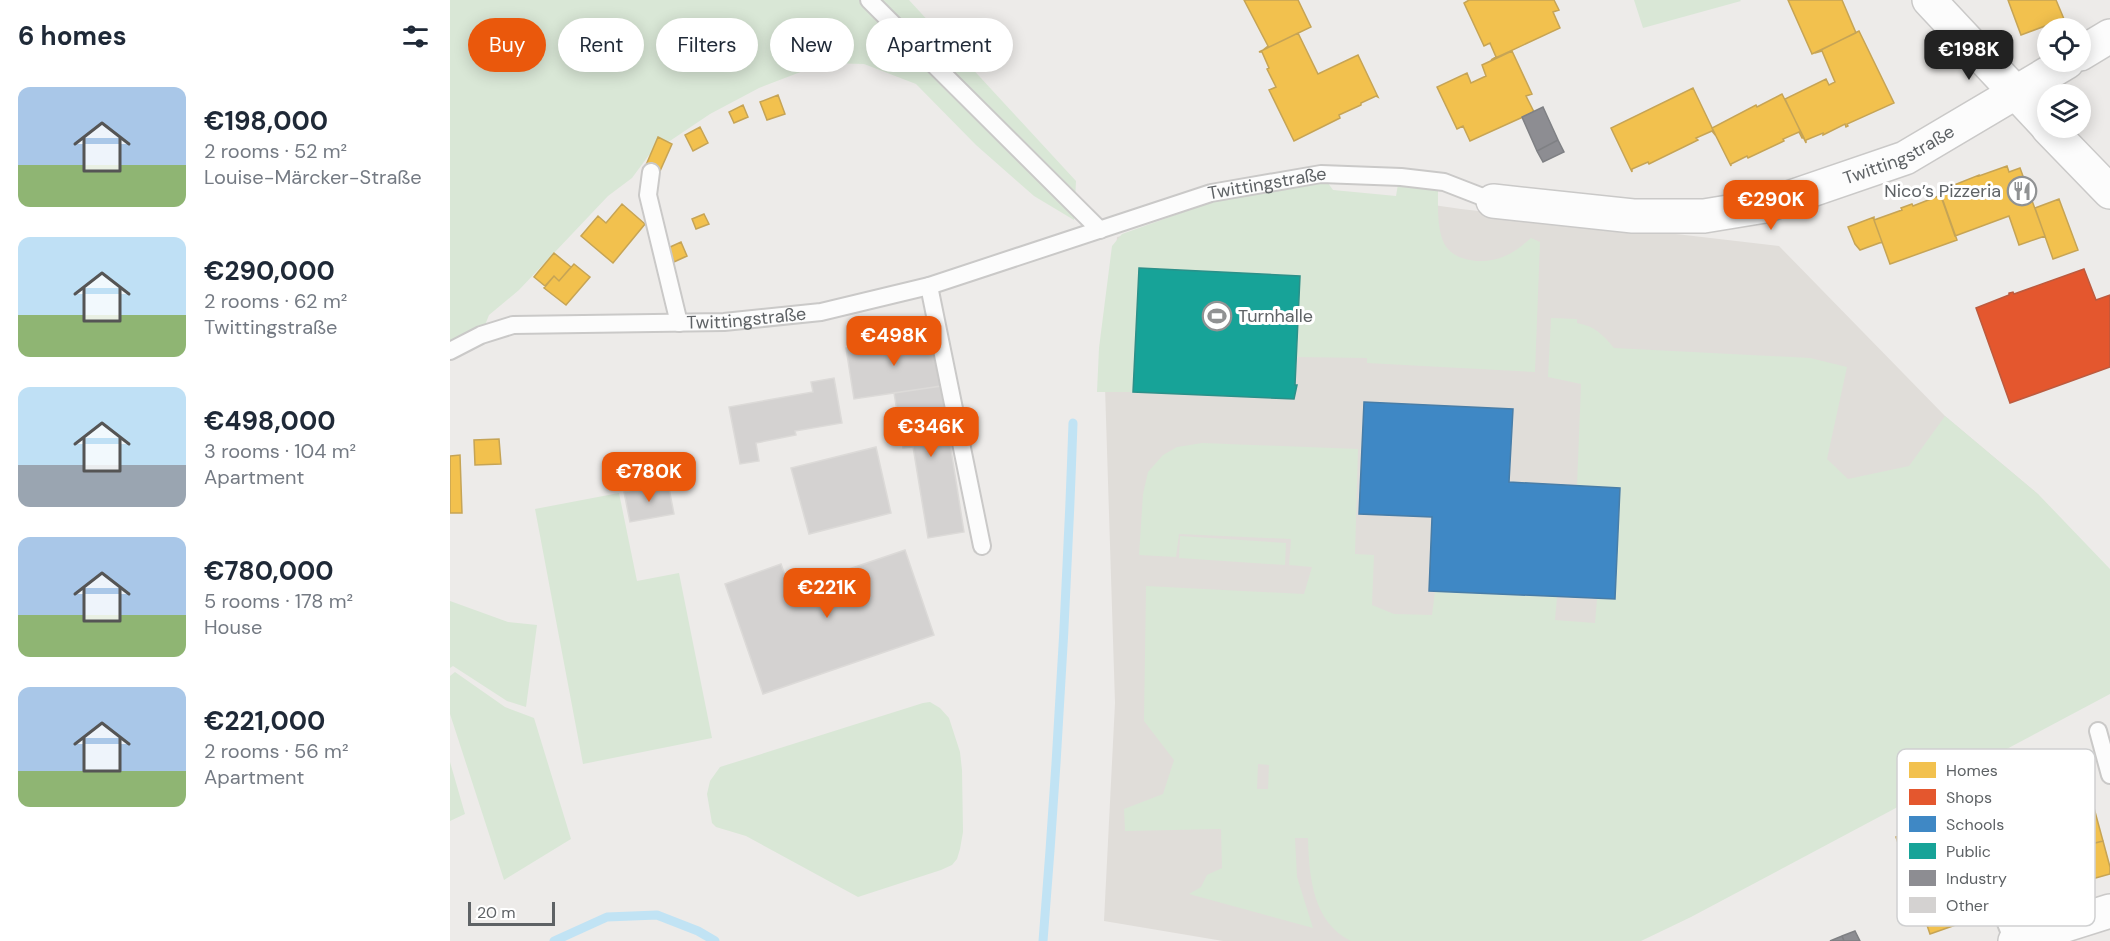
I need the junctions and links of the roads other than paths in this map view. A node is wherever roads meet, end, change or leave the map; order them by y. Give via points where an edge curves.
1 (869, 0) edge
2 (1929, 0) edge
3 (2110, 36) edge
4 (2091, 47) edge
5 (2050, 72) edge
6 (2015, 93) junction
7 (2037, 116) edge
8 (2058, 138) edge
9 (651, 172) dead end
10 (2110, 192) edge
11 (1492, 201) joint
12 (1100, 230) junction
13 (929, 286) junction
14 (679, 323) junction
15 (450, 351) edge
16 (982, 546) dead end
17 (2098, 731) dead end
18 (2110, 775) edge
19 (2110, 911) edge
20 (2095, 916) edge
21 (2008, 926) edge
22 (2062, 926) edge
23 (2014, 941) edge

1 - 12 lane
2 - 6 street
3 - 4 street
5 - 6 street, Twittingstraße
6 - 7 street
6 - 11 street, Twittingstraße via 1905,158 1765,206 1704,216 1633,216
8 - 10 street
9 - 14 lane via 648,195
11 - 12 lane, Twittingstraße via 1444,182 1321,174 1211,193
12 - 13 lane, Twittingstraße
13 - 14 lane, Twittingstraße via 821,312
13 - 16 lane
14 - 15 lane, Twittingstraße via 513,325 481,334
17 - 18 lane
19 - 20 street
21 - 23 lane
22 - 23 street

